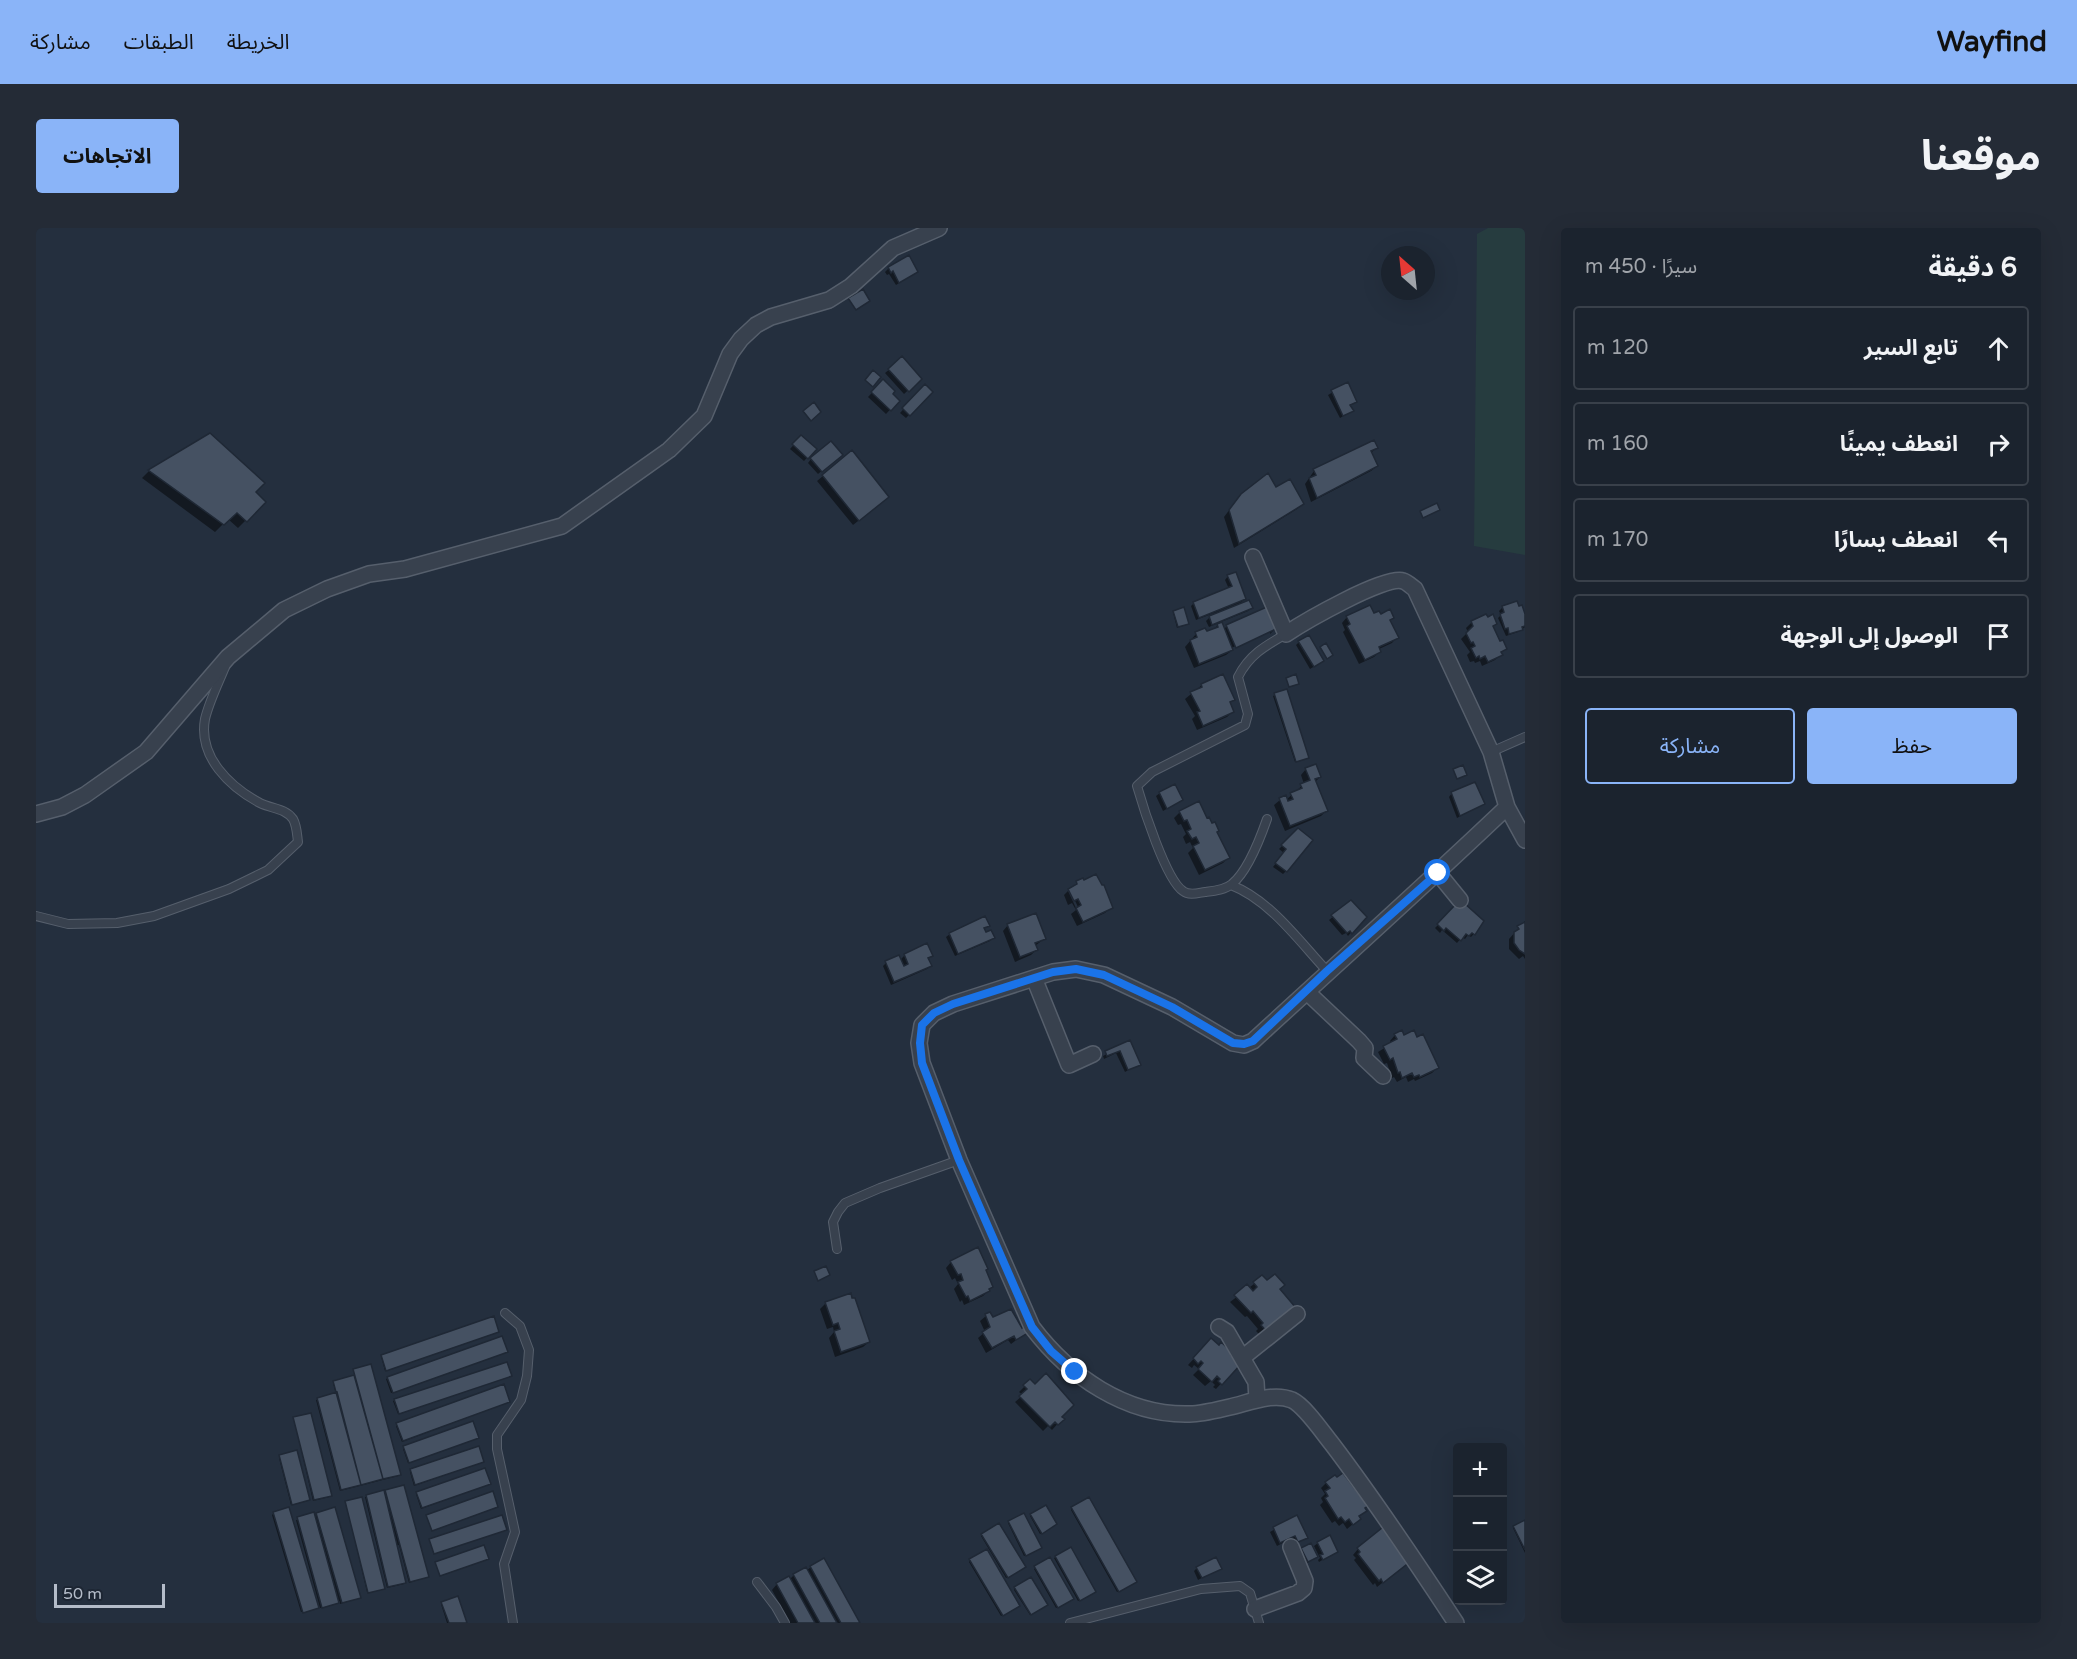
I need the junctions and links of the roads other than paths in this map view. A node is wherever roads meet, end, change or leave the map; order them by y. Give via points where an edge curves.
1 (939, 228) edge
2 (1253, 557) dead end
3 (1286, 634) junction
4 (228, 657) junction
5 (1525, 736) edge
6 (1491, 752) junction
7 (1507, 807) junction
8 (36, 814) edge
9 (1267, 819) dead end
10 (1525, 840) edge
11 (1438, 873) junction
12 (1231, 885) junction
13 (1460, 900) dead end
14 (36, 916) edge
15 (1327, 971) junction
16 (1034, 978) junction
17 (1307, 992) junction
18 (1093, 1054) dead end
19 (1383, 1076) dead end
20 (959, 1160) junction
21 (837, 1249) dead end
22 (505, 1313) dead end
23 (1297, 1314) dead end
24 (1219, 1327) dead end
25 (1242, 1358) junction
26 (1257, 1400) junction
27 (1291, 1547) dead end
28 (757, 1582) dead end
29 (1257, 1616) edge
30 (513, 1623) edge
31 (785, 1623) edge
32 (1070, 1623) edge
33 (1456, 1623) edge

1 - 4 street via 893,248 851,286 829,300 756,325 730,354 704,416 669,450 562,526 369,574 327,589 284,610
2 - 3 street
3 - 6 street via 1341,603 1390,581 1404,581 1415,589
3 - 12 lane via 1261,648 1245,663 1238,677 1248,714 1245,725 1152,772 1137,786 1161,855 1183,892 1194,894
4 - 8 street via 146,752 85,795
4 - 14 lane via 205,720 210,757 225,777 247,795 283,810 293,820 298,842 268,870 229,889 154,916 117,923 68,924
5 - 6 lane
6 - 7 street
7 - 10 street
7 - 11 street
9 - 12 lane via 1253,855
11 - 13 street
11 - 15 street
12 - 15 lane via 1248,891 1264,904
15 - 17 street
16 - 17 street via 1076,969 1104,975 1172,1007 1227,1040 1244,1044 1253,1041
16 - 18 street via 1069,1065
16 - 20 street via 953,1004 934,1013 922,1025 922,1063
17 - 19 street via 1359,1041 1365,1048 1364,1058
20 - 21 lane via 845,1203 833,1222
20 - 26 street via 1032,1327 1075,1372 1115,1398 1162,1412 1190,1414
22 - 30 lane via 520,1326 529,1350 521,1400 497,1435 515,1532 504,1564
23 - 25 street
24 - 25 street via 1227,1332
25 - 26 street via 1256,1382
26 - 33 street via 1292,1400 1311,1417 1388,1520
27 - 29 street via 1305,1581 1304,1588
28 - 31 lane
29 - 32 lane via 1250,1593 1239,1586 1201,1589

